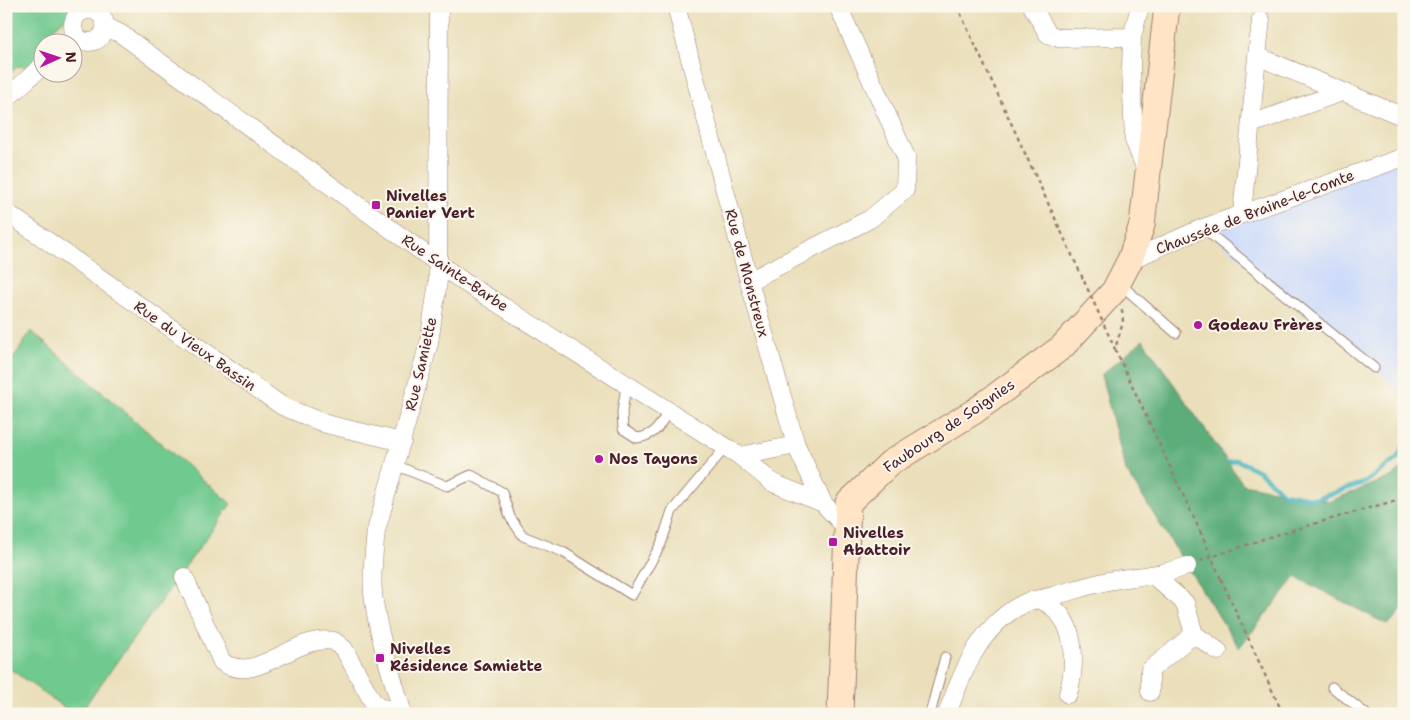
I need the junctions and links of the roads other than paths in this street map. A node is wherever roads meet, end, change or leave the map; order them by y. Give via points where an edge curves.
1 (439, 6) edge
2 (676, 6) edge
3 (838, 6) edge
4 (1032, 6) edge
5 (1140, 6) edge
6 (1167, 6) edge
7 (101, 15) edge
8 (1261, 20) dead end
9 (70, 32) edge
10 (1132, 37) junction
11 (82, 40) edge
12 (1257, 56) junction
13 (32, 75) edge
14 (1342, 92) junction
15 (6, 99) edge
16 (1404, 117) edge
17 (1251, 124) junction
18 (1404, 157) edge
19 (1149, 178) junction
20 (6, 212) edge
21 (1242, 214) junction
22 (1204, 228) junction
23 (1130, 260) junction
24 (438, 264) junction
25 (748, 281) junction
26 (1116, 287) junction
27 (1176, 333) dead end
28 (1374, 368) dead end
29 (626, 386) junction
30 (668, 411) junction
31 (402, 442) junction
32 (796, 445) junction
33 (733, 452) junction
34 (394, 465) junction
35 (823, 503) junction
36 (846, 528) junction
37 (1186, 566) road end
38 (1154, 576) junction
39 (184, 577) dead end
40 (1041, 600) junction
41 (1194, 634) junction
42 (1218, 651) dead end
43 (945, 657) dead end
44 (1332, 687) dead end
45 (1150, 692) dead end
46 (1068, 694) dead end
47 (402, 713) edge
48 (840, 714) edge
49 (930, 714) edge
50 (946, 714) edge
51 (1366, 714) edge

1 - 24 street, Rue Samiette
2 - 25 street, Rue de Monstreux
3 - 25 street via 906,157 905,190 870,220
4 - 10 street via 1048,34 1059,38
5 - 10 street
6 - 19 street, Chaussée de Braine-le-Comte
7 - 9 street via 89,10 79,13
7 - 11 street via 101,36 92,41
7 - 24 street, Rue Sainte-Barbe via 121,34
8 - 12 street
10 - 19 street via 1134,140
12 - 14 street
12 - 17 street
13 - 15 street
14 - 16 street
14 - 17 street
17 - 21 street
18 - 21 street, Chaussée de Braine-le-Comte
19 - 23 street, Chaussée de Braine-le-Comte via 1142,225
20 - 31 street, Rue du Vieux Bassin via 282,406 326,424
21 - 22 street, Chaussée de Braine-le-Comte
22 - 23 street, Chaussée de Braine-le-Comte
22 - 28 lane
23 - 26 street, Faubourg de Soignies
24 - 29 street, Rue Sainte-Barbe
24 - 31 street, Rue Samiette via 429,342
25 - 32 street, Rue de Monstreux
26 - 27 lane
26 - 36 street, Faubourg de Soignies via 1062,347 975,411 890,463 848,503
29 - 30 street, Rue Sainte-Barbe
29 - 30 lane via 623,429 637,438 648,437 657,430
30 - 33 street, Rue Sainte-Barbe
31 - 34 street, Rue Samiette
32 - 33 street
32 - 35 street, Rue de Monstreux
33 - 34 lane via 672,511 661,544 632,595 563,552 523,536 510,517 502,492 471,475 447,486
33 - 35 street, Rue Sainte-Barbe via 773,483
34 - 47 street, Rue Samiette via 376,531 373,593
35 - 36 street, Rue de Monstreux
36 - 48 street, Faubourg de Soignies
37 - 38 street
38 - 40 street via 1087,586
38 - 41 street via 1185,604
39 - 47 street via 222,662 232,668 251,668 316,640 334,641 344,649 374,704
40 - 46 street via 1061,615 1070,636 1074,661
40 - 50 street via 1017,607 998,621 978,644 964,668
41 - 42 street
41 - 45 street via 1150,670
43 - 49 lane
44 - 51 lane

